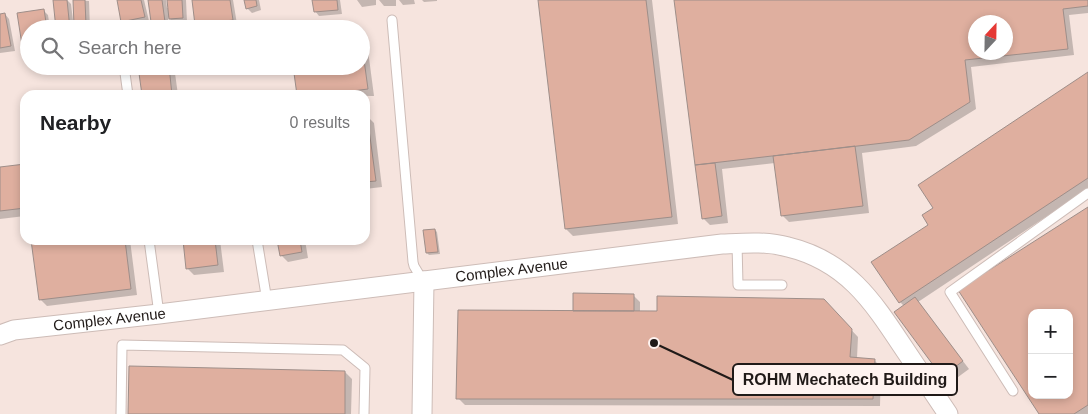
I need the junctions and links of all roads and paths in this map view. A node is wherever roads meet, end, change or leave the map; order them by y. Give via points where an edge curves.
1 (392, 20) dead end
2 (125, 75) edge
3 (127, 90) edge
4 (1088, 193) edge
5 (737, 243) junction
6 (150, 245) edge
7 (258, 245) edge
8 (424, 281) junction
9 (782, 285) dead end
10 (267, 301) junction
11 (159, 314) junction
12 (0, 336) edge
13 (1013, 391) dead end
14 (121, 414) edge
15 (364, 414) edge
16 (422, 414) edge
17 (948, 414) edge

1 - 8 lane via 413,262
2 - 3 lane
4 - 13 lane via 950,292
5 - 8 street, Complex Avenue
5 - 9 lane via 738,285
5 - 17 street, Complex Avenue via 788,247 824,260 860,287
6 - 11 lane
7 - 10 lane
8 - 10 street, Complex Avenue
8 - 16 street
10 - 11 street, Complex Avenue
11 - 12 street, Complex Avenue via 14,330
14 - 15 lane via 122,345 343,350 365,368

